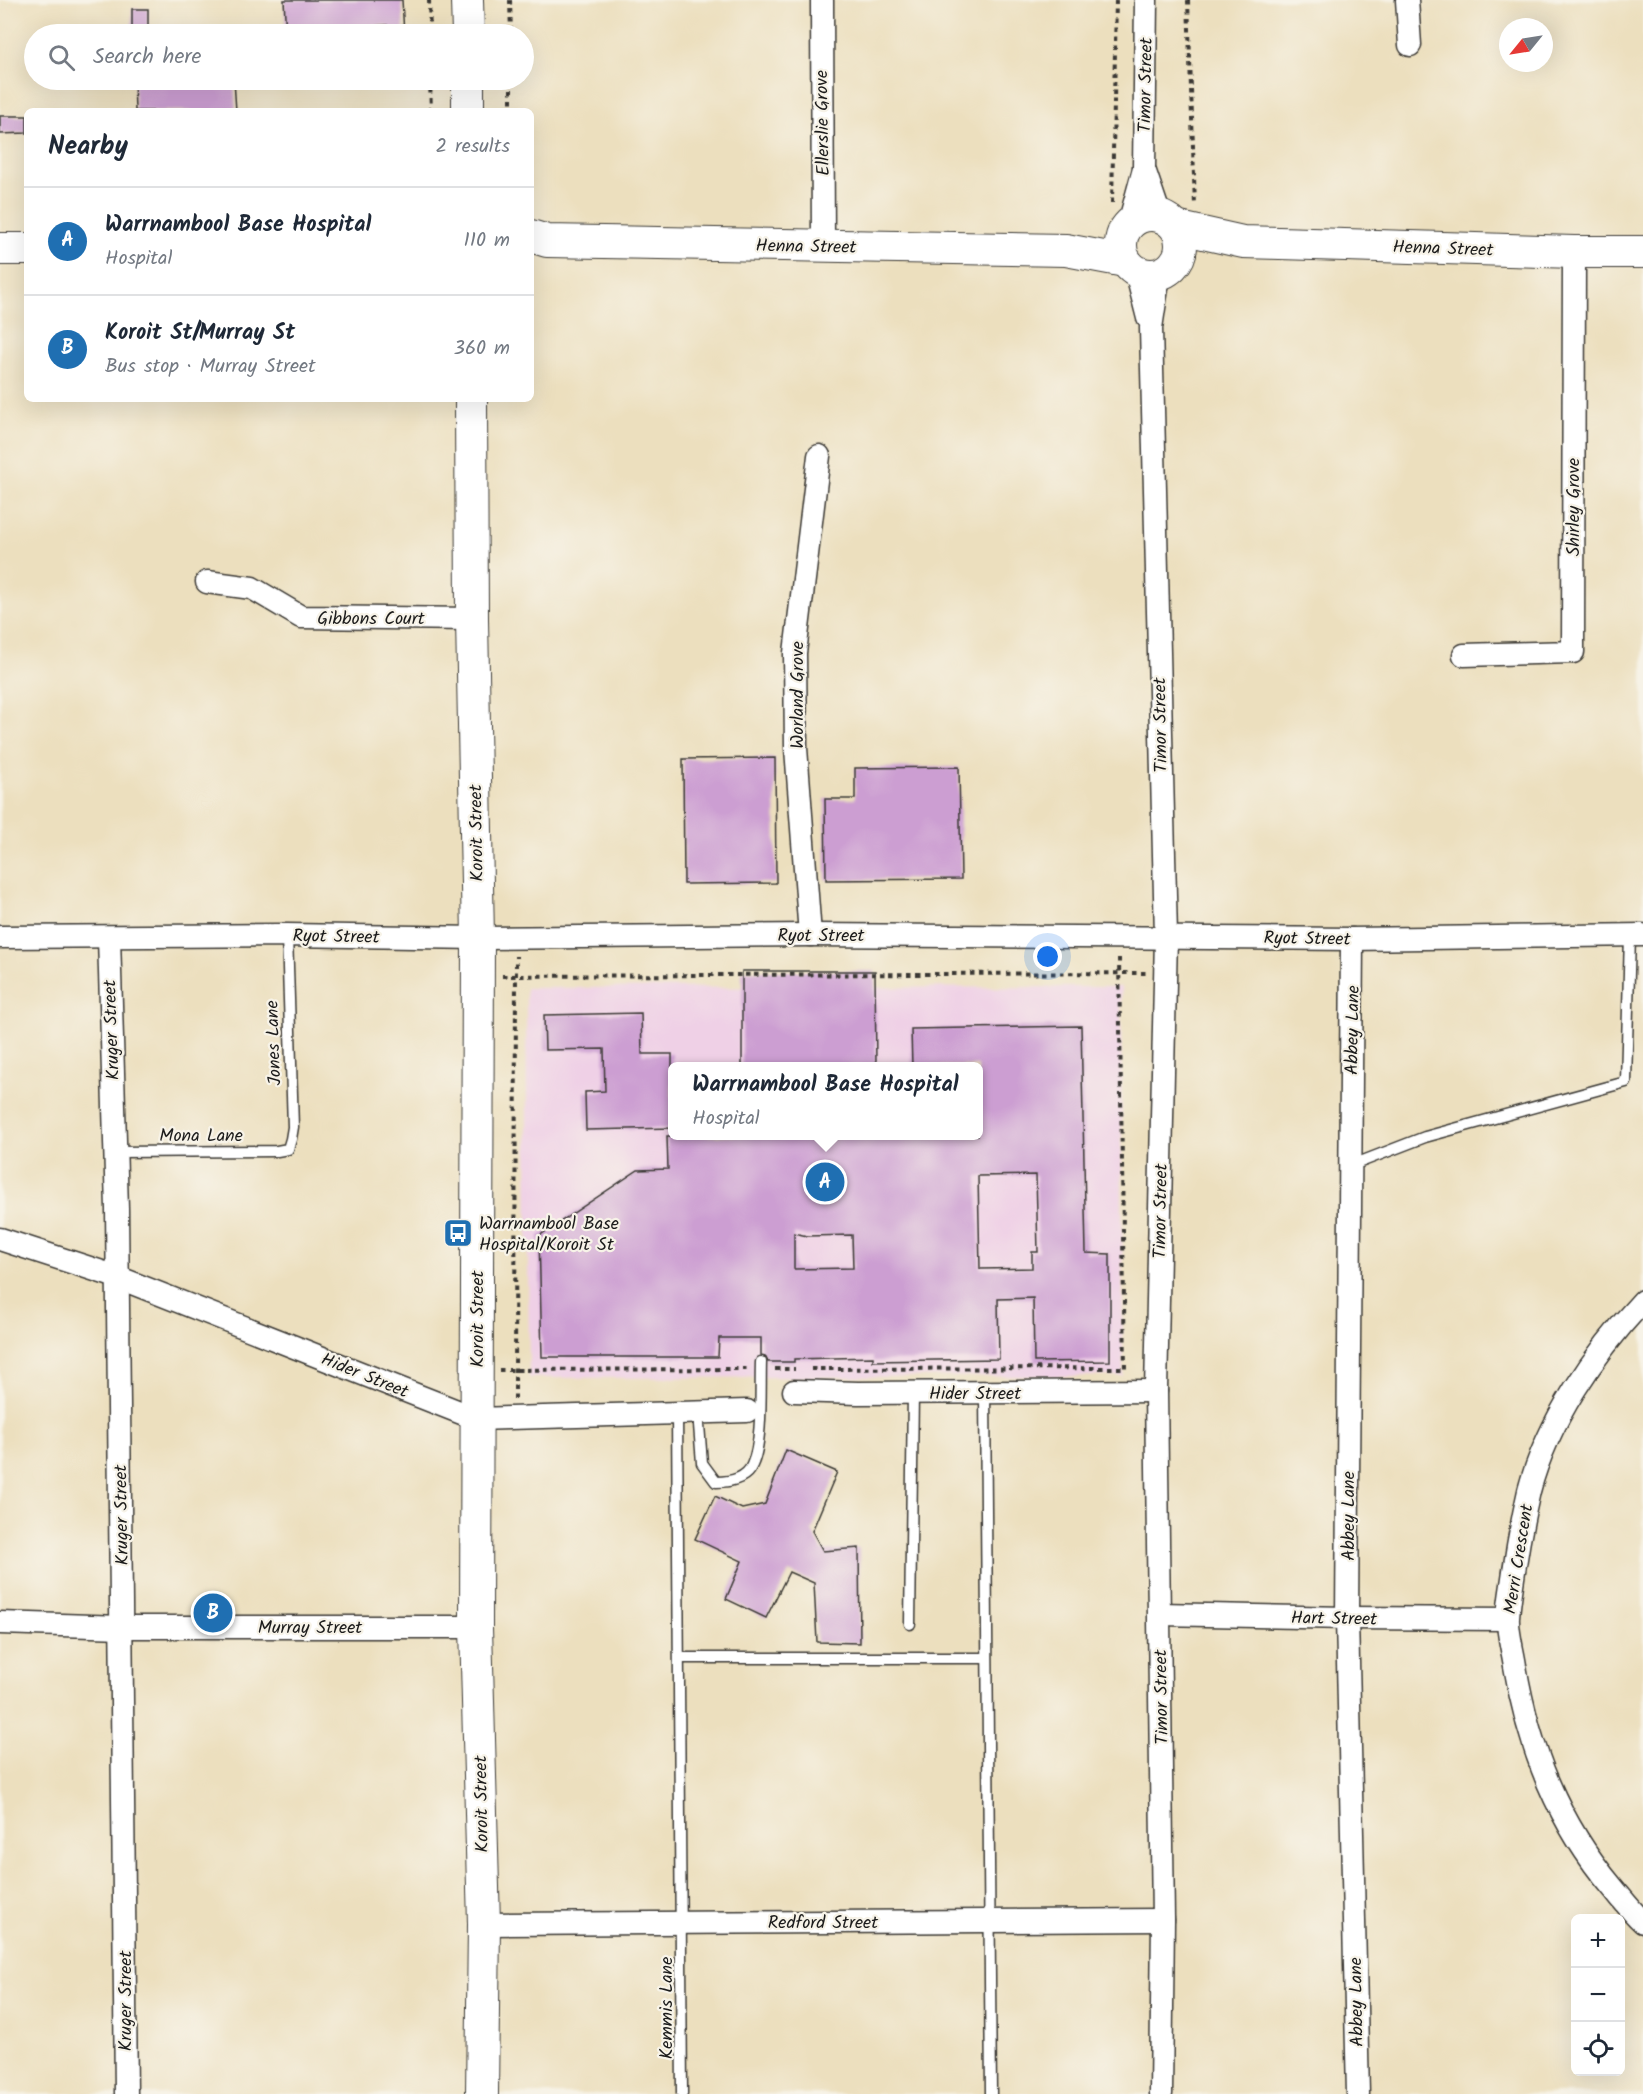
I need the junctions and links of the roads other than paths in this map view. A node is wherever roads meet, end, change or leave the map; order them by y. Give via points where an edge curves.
1 (467, 0) edge
2 (822, 0) edge
3 (1146, 0) edge
4 (1407, 0) edge
5 (468, 24) edge
6 (1410, 45) dead end
7 (468, 90) edge
8 (468, 108) edge
9 (1144, 169) junction
10 (1177, 224) junction
11 (536, 241) edge
12 (1243, 242) junction
13 (824, 247) junction
14 (0, 249) edge
15 (24, 249) edge
16 (1137, 251) junction
17 (1574, 252) junction
18 (1643, 252) edge
19 (471, 402) edge
20 (819, 456) dead end
21 (207, 582) dead end
22 (472, 619) junction
23 (1464, 655) dead end
24 (286, 935) junction
25 (810, 935) junction
26 (1636, 935) edge
27 (1166, 936) junction
28 (0, 937) edge
29 (109, 937) junction
30 (477, 938) junction
31 (1352, 939) junction
32 (288, 1149) joint
33 (115, 1152) junction
34 (1350, 1166) junction
35 (0, 1239) edge
36 (117, 1276) junction
37 (1643, 1301) edge
38 (760, 1362) dead end
39 (794, 1391) dead end
40 (1156, 1391) junction
41 (913, 1393) junction
42 (985, 1393) junction
43 (747, 1411) dead end
44 (688, 1413) junction
45 (477, 1419) junction
46 (1160, 1614) junction
47 (1347, 1618) junction
48 (1507, 1619) junction
49 (0, 1623) edge
50 (910, 1624) dead end
51 (122, 1627) junction
52 (476, 1627) junction
53 (680, 1658) junction
54 (986, 1658) junction
55 (1163, 1920) junction
56 (990, 1921) junction
57 (1643, 1922) edge
58 (682, 1923) junction
59 (484, 1924) junction
60 (126, 2094) edge
61 (482, 2094) edge
62 (682, 2094) edge
63 (991, 2094) edge
64 (1161, 2094) edge
65 (1358, 2094) edge

1 - 5 street
2 - 13 street, Ellerslie Grove
3 - 9 street, Timor Street
4 - 6 street
7 - 8 street
9 - 10 street, Timor Street
9 - 16 street, Timor Street
10 - 12 street, Henna Street
10 - 16 street via 1143,215
10 - 16 street via 1182,240 1180,254
11 - 13 street, Henna Street
12 - 16 street, Henna Street
12 - 17 street, Henna Street
13 - 16 street, Henna Street
14 - 15 street
16 - 27 street, Timor Street via 1151,328
17 - 18 street, Henna Street
17 - 23 street, Shirley Grove via 1573,652
19 - 22 street, Koroit Street
20 - 25 street, Worland Grove via 795,653 796,748
21 - 22 street, Gibbons Court via 252,588 301,617
22 - 30 street, Koroit Street
24 - 29 street, Ryot Street
24 - 30 street, Ryot Street
24 - 32 lane, Jones Lane via 293,1127
25 - 27 street, Ryot Street
25 - 30 street, Ryot Street
26 - 31 street, Ryot Street
26 - 34 lane via 1626,1082 1425,1137
27 - 31 street, Ryot Street
27 - 40 street, Timor Street
28 - 29 street, Ryot Street
29 - 33 street, Kruger Street
30 - 45 street, Koroit Street
31 - 34 street, Abbey Lane
32 - 33 lane, Mona Lane
33 - 36 street, Kruger Street
34 - 47 street, Abbey Lane
35 - 36 street, Hider Street
36 - 45 street, Hider Street
36 - 51 street, Kruger Street
37 - 48 street, Merri Crescent via 1614,1331 1592,1362 1544,1449 1527,1500
38 - 44 lane via 758,1441 752,1467 734,1482 716,1482 702,1463
39 - 41 street, Hider Street
40 - 42 street, Hider Street
40 - 46 street, Timor Street
41 - 42 street, Hider Street
41 - 50 lane
42 - 54 lane
43 - 44 street, Hider Street
44 - 45 street, Hider Street
44 - 53 lane, Kemmis Lane
45 - 52 street, Koroit Street
46 - 47 street, Hart Street
46 - 55 street, Timor Street
47 - 48 street, Hart Street
47 - 65 street, Abbey Lane
48 - 57 street, Merri Crescent via 1522,1706 1540,1766 1592,1863
49 - 51 street, Murray Street
51 - 52 street, Murray Street
51 - 60 street, Kruger Street
52 - 59 street, Koroit Street
53 - 54 lane
53 - 58 lane, Kemmis Lane
54 - 56 lane
55 - 56 street, Redford Street
55 - 64 street, Timor Street
56 - 58 street, Redford Street
56 - 63 lane
58 - 59 street, Redford Street
58 - 62 lane, Kemmis Lane
59 - 61 street, Koroit Street

